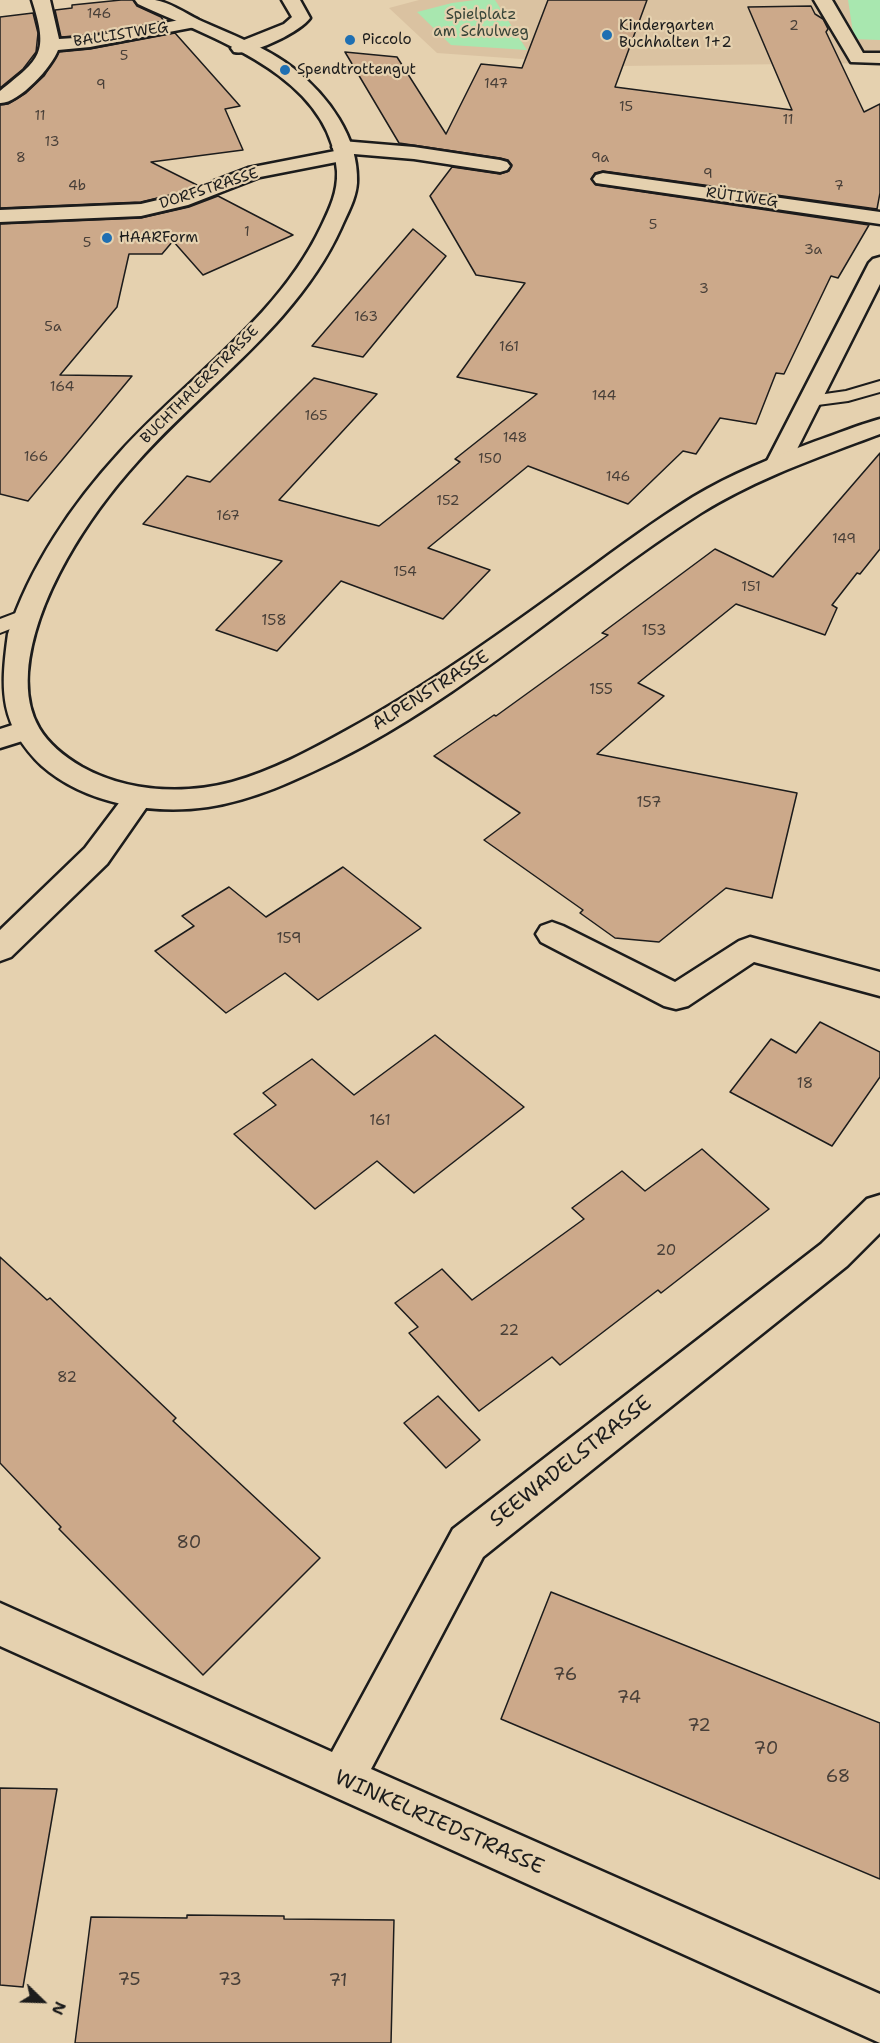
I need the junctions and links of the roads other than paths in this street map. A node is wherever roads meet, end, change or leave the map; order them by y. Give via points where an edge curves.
1 (41, 0) edge
2 (144, 0) edge
3 (291, 0) edge
4 (822, 0) edge
5 (190, 23) junction
6 (52, 45) junction
7 (240, 48) junction
8 (880, 58) edge
9 (3, 98) dead end
10 (344, 151) junction
11 (500, 166) dead end
12 (603, 179) dead end
13 (0, 216) edge
14 (880, 218) edge
15 (880, 263) edge
16 (880, 386) edge
17 (810, 401) junction
18 (880, 426) edge
19 (778, 464) junction
20 (26, 615) junction
21 (0, 627) edge
22 (11, 735) edge
23 (138, 798) junction
24 (552, 934) dead end
25 (0, 949) edge
26 (880, 984) edge
27 (880, 1209) edge
28 (0, 1624) edge
29 (342, 1779) junction
30 (880, 2019) edge

1 - 6 street
2 - 5 street, BUCHTHALERSTRASSE
3 - 7 street via 301,18 290,28
4 - 8 street via 857,58
5 - 6 street, BALLISTWEG via 90,42
5 - 7 street, BUCHTHALERSTRASSE
6 - 9 street via 45,63
7 - 10 street, BUCHTHALERSTRASSE via 270,60 317,99 335,127
10 - 11 street via 414,153
10 - 13 street, DORFSTRASSE via 255,172 181,201 141,210
10 - 20 street, BUCHTHALERSTRASSE via 347,189 320,251 263,322 128,457 77,522
12 - 14 street, RÜTIWEG
15 - 17 street
16 - 17 lane via 848,396
17 - 19 street
18 - 19 street, ALPENSTRASSE
19 - 23 street, ALPENSTRASSE via 714,495 465,672 306,765 244,789 192,799
20 - 21 lane
20 - 22 street, BUCHTHALERSTRASSE via 14,662
22 - 23 street, BUCHTHALERSTRASSE via 100,788
23 - 25 street via 96,856
24 - 26 street via 676,997 750,949
27 - 29 street, SEEWADELSTRASSE via 834,1255 468,1542
28 - 29 street, WINKELRIEDSTRASSE
29 - 30 street, WINKELRIEDSTRASSE

